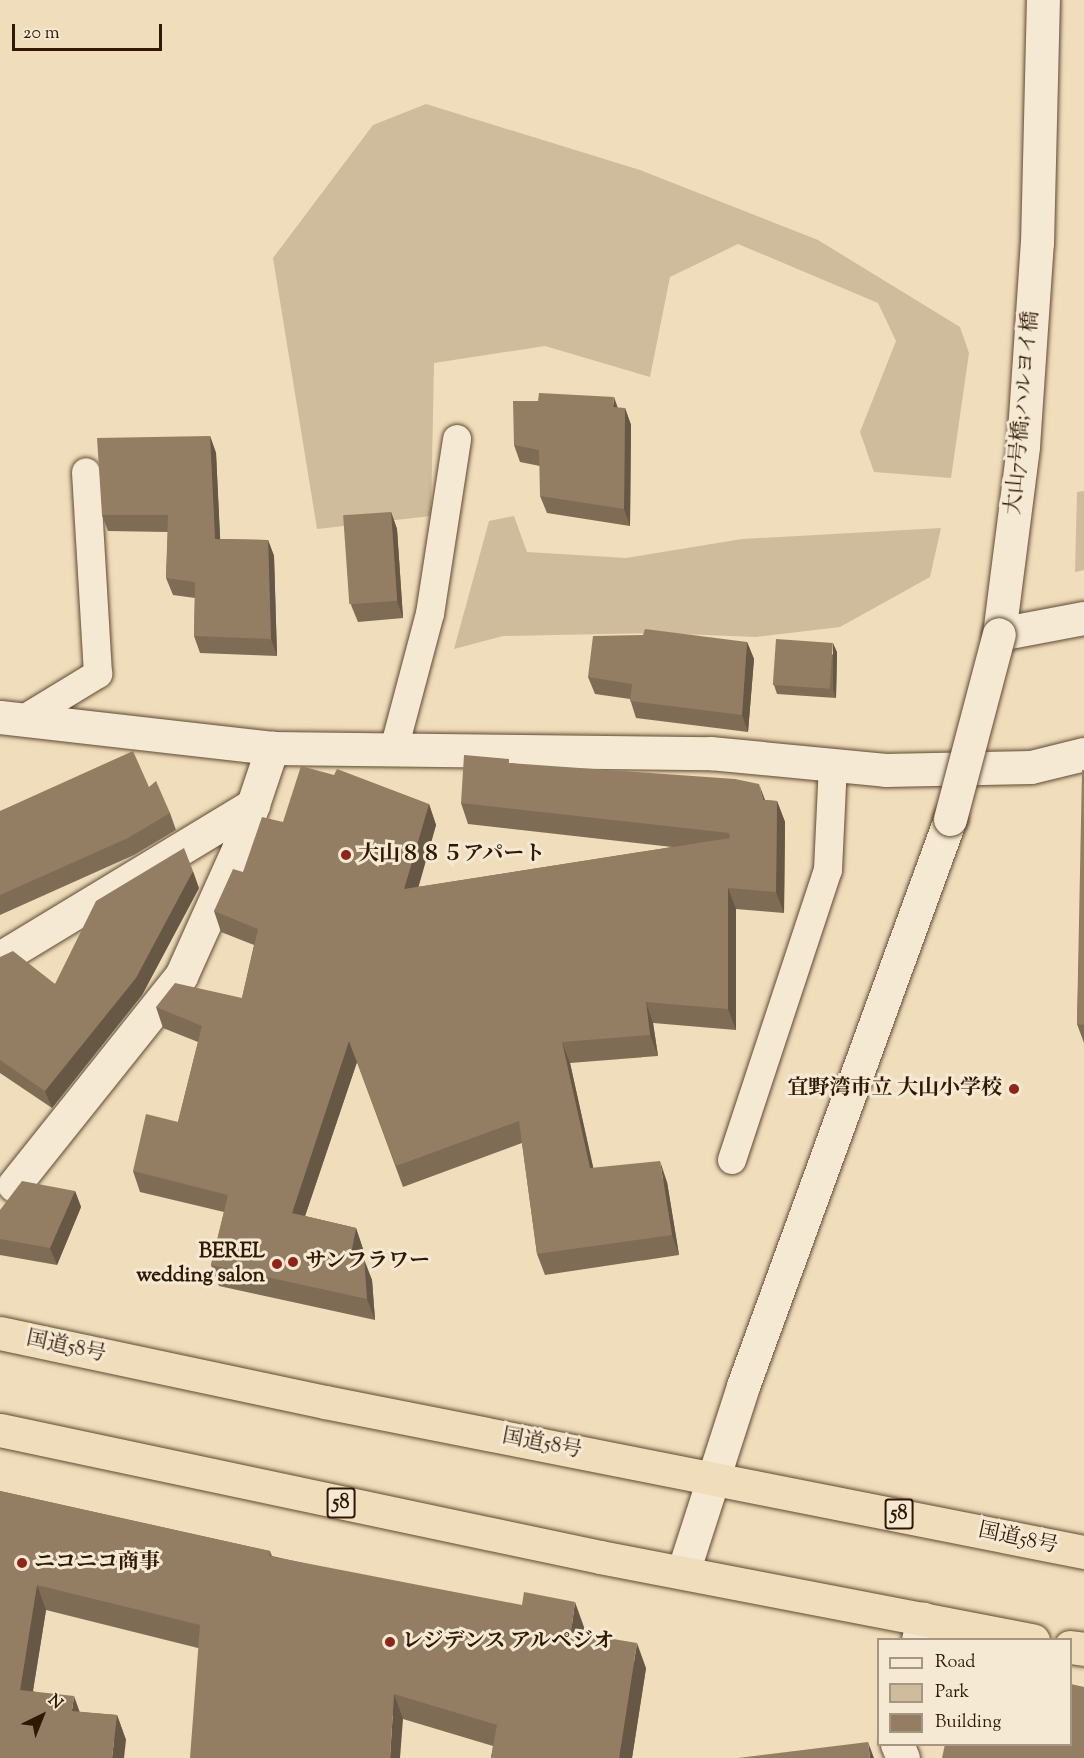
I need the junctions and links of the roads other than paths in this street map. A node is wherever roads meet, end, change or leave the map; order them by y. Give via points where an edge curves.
1 (1043, 0) edge
2 (457, 439) dead end
3 (86, 472) dead end
4 (1084, 618) edge
5 (999, 634) junction
6 (12, 718) edge
7 (272, 748) junction
8 (394, 749) junction
9 (1084, 754) edge
10 (832, 765) junction
11 (253, 805) junction
12 (0, 958) edge
13 (732, 1160) dead end
14 (14, 1185) dead end
15 (0, 1333) edge
16 (0, 1430) edge
17 (713, 1477) junction
18 (1084, 1552) edge
19 (683, 1572) junction
20 (921, 1629) edge
21 (1013, 1638) edge

1 - 5 street, 大山7号橋;ハルヨイ橋 via 1037,243 1023,446
2 - 8 lane via 430,614
3 - 6 lane via 98,674
4 - 5 street
5 - 17 street, 大山7号橋;ハルヨイ橋, bridge via 950,819
6 - 7 street
7 - 8 street
7 - 11 street
8 - 10 street via 710,753
9 - 10 street via 1031,768 885,770
10 - 13 lane via 828,870
11 - 12 street
11 - 14 street via 181,976
15 - 17 highway, 国道58号 / 58 via 325,1402
16 - 19 highway, 58
17 - 18 highway, 国道58号 / 58
17 - 19 street, 大山7号橋;ハルヨイ橋
19 - 20 highway, 58
20 - 21 highway, 58

